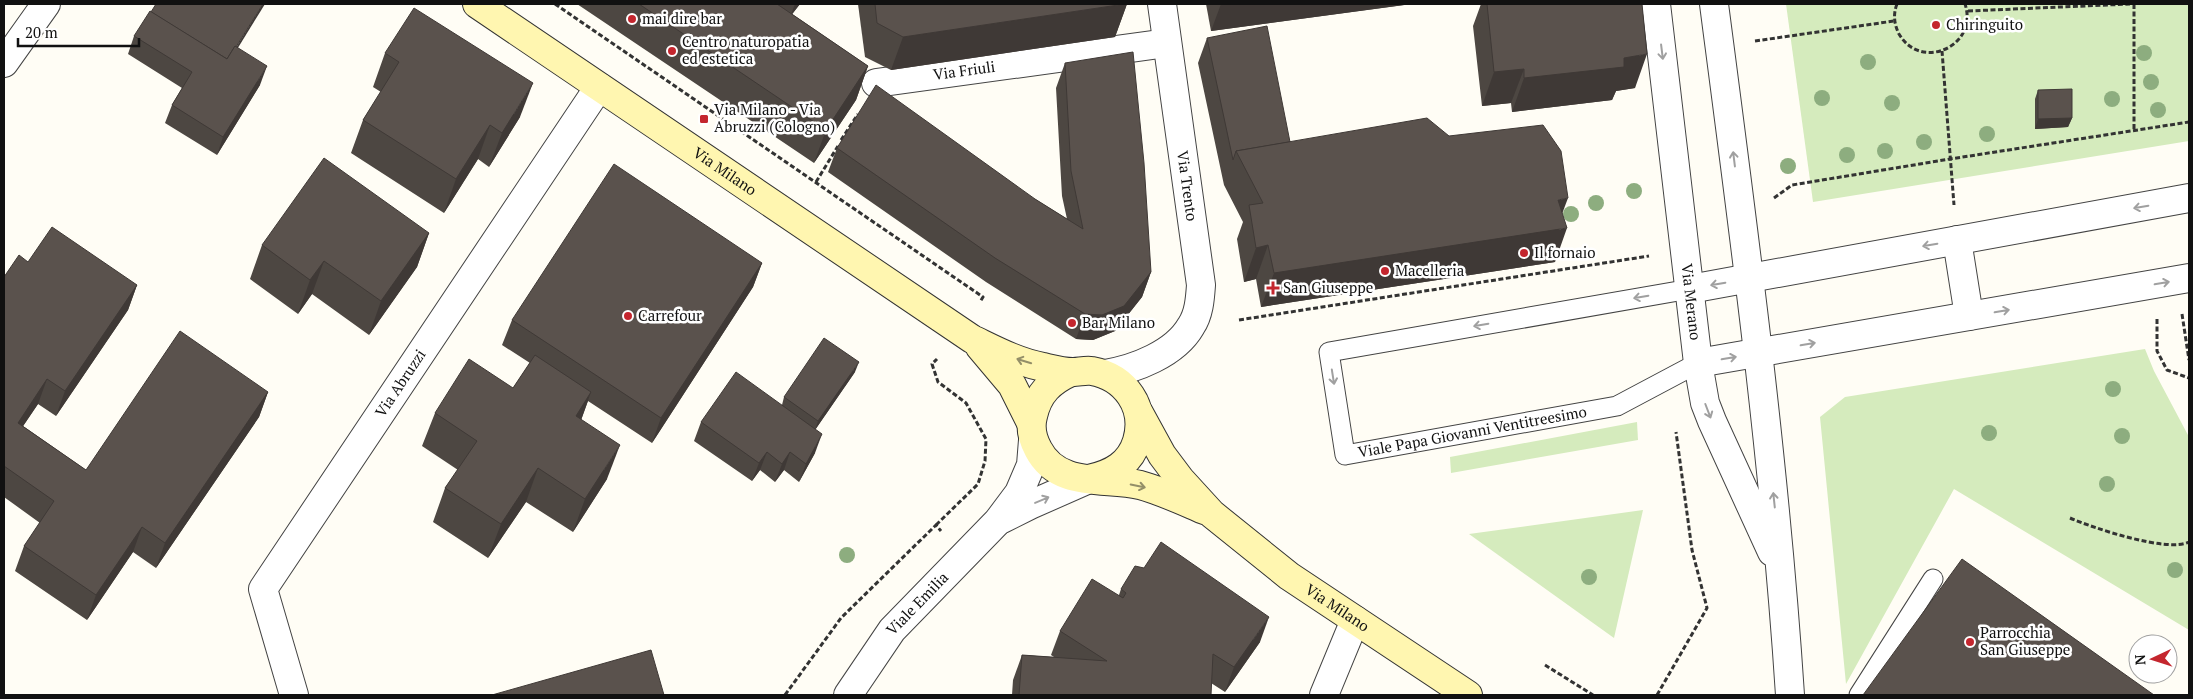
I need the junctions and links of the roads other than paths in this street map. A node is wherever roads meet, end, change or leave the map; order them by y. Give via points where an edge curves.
1 (46, 4) edge
2 (477, 4) edge
3 (1162, 4) edge
4 (1656, 4) edge
5 (1714, 4) edge
6 (1167, 43) junction
7 (4, 63) edge
8 (876, 83) edge
9 (599, 87) junction
10 (2189, 198) edge
11 (1957, 240) junction
12 (1750, 278) junction
13 (2189, 278) edge
14 (1690, 289) junction
15 (1969, 316) junction
16 (966, 334) junction
17 (1162, 353) junction
18 (1760, 353) junction
19 (1698, 364) junction
20 (1071, 372) junction
21 (1105, 374) junction
22 (1139, 413) junction
23 (1032, 431) junction
24 (1089, 479) junction
25 (1212, 514) junction
26 (998, 521) junction
27 (1933, 578) dead end
28 (1783, 584) junction
29 (1355, 620) junction
30 (294, 695) edge
31 (848, 695) edge
32 (1324, 695) edge
33 (1468, 695) edge
34 (1790, 695) edge
35 (1859, 695) edge

1 - 7 street
2 - 9 main road, Via Milano
3 - 6 street, Via Trento
4 -> 14 street, Via Merano
12 -> 5 street, Via Merano
6 - 8 street, Via Friuli
6 - 17 street, Via Trento via 1201,285 1200,305 1192,326
9 - 16 main road, Via Milano
9 - 30 street, Via Abruzzi via 263,589
10 -> 11 street, Viale Papa Giovanni Ventitreesimo
11 -> 12 street, Viale Papa Giovanni Ventitreesimo
11 - 15 street
12 -> 14 street, Viale Papa Giovanni Ventitreesimo
12 - 18 street, Via Merano
15 -> 13 street, Viale Papa Giovanni Ventitreesimo
14 - 19 street, Via Merano
14 -> 19 lane, Viale Papa Giovanni Ventitreesimo via 1329,352 1345,455 1616,406
18 -> 15 street, Viale Papa Giovanni Ventitreesimo
20 -> 16 main road, Via Milano via 1007,356
16 - 23 main road, Via Milano via 1012,385
17 - 21 street, Via Trento via 1135,367
17 - 22 street, Via Trento via 1149,368 1141,388
19 -> 18 street, Viale Papa Giovanni Ventitreesimo
28 -> 18 street, Via Merano
19 -> 28 street, Via Merano via 1705,403 1768,541
20 - 21 main road, Via Milano via 1089,370
20 - 23 main road, Via Milano via 1055,379 1043,391 1035,406
21 - 22 main road, Via Milano via 1132,396
22 - 24 main road, Via Milano via 1140,432 1134,450 1123,464 1107,475
22 - 25 main road, Via Milano via 1162,455
23 - 24 main road, Via Milano via 1041,456 1054,469 1070,477
23 - 26 street, Viale Emilia via 1031,465 1019,493
24 -> 25 main road, Via Milano via 1139,485
26 -> 24 street, Viale Emilia
25 - 29 main road, Via Milano via 1289,576
26 - 31 street, Viale Emilia via 892,630
27 - 35 lane
28 - 34 street, Via Merano
29 - 32 street
29 - 33 main road, Via Milano

